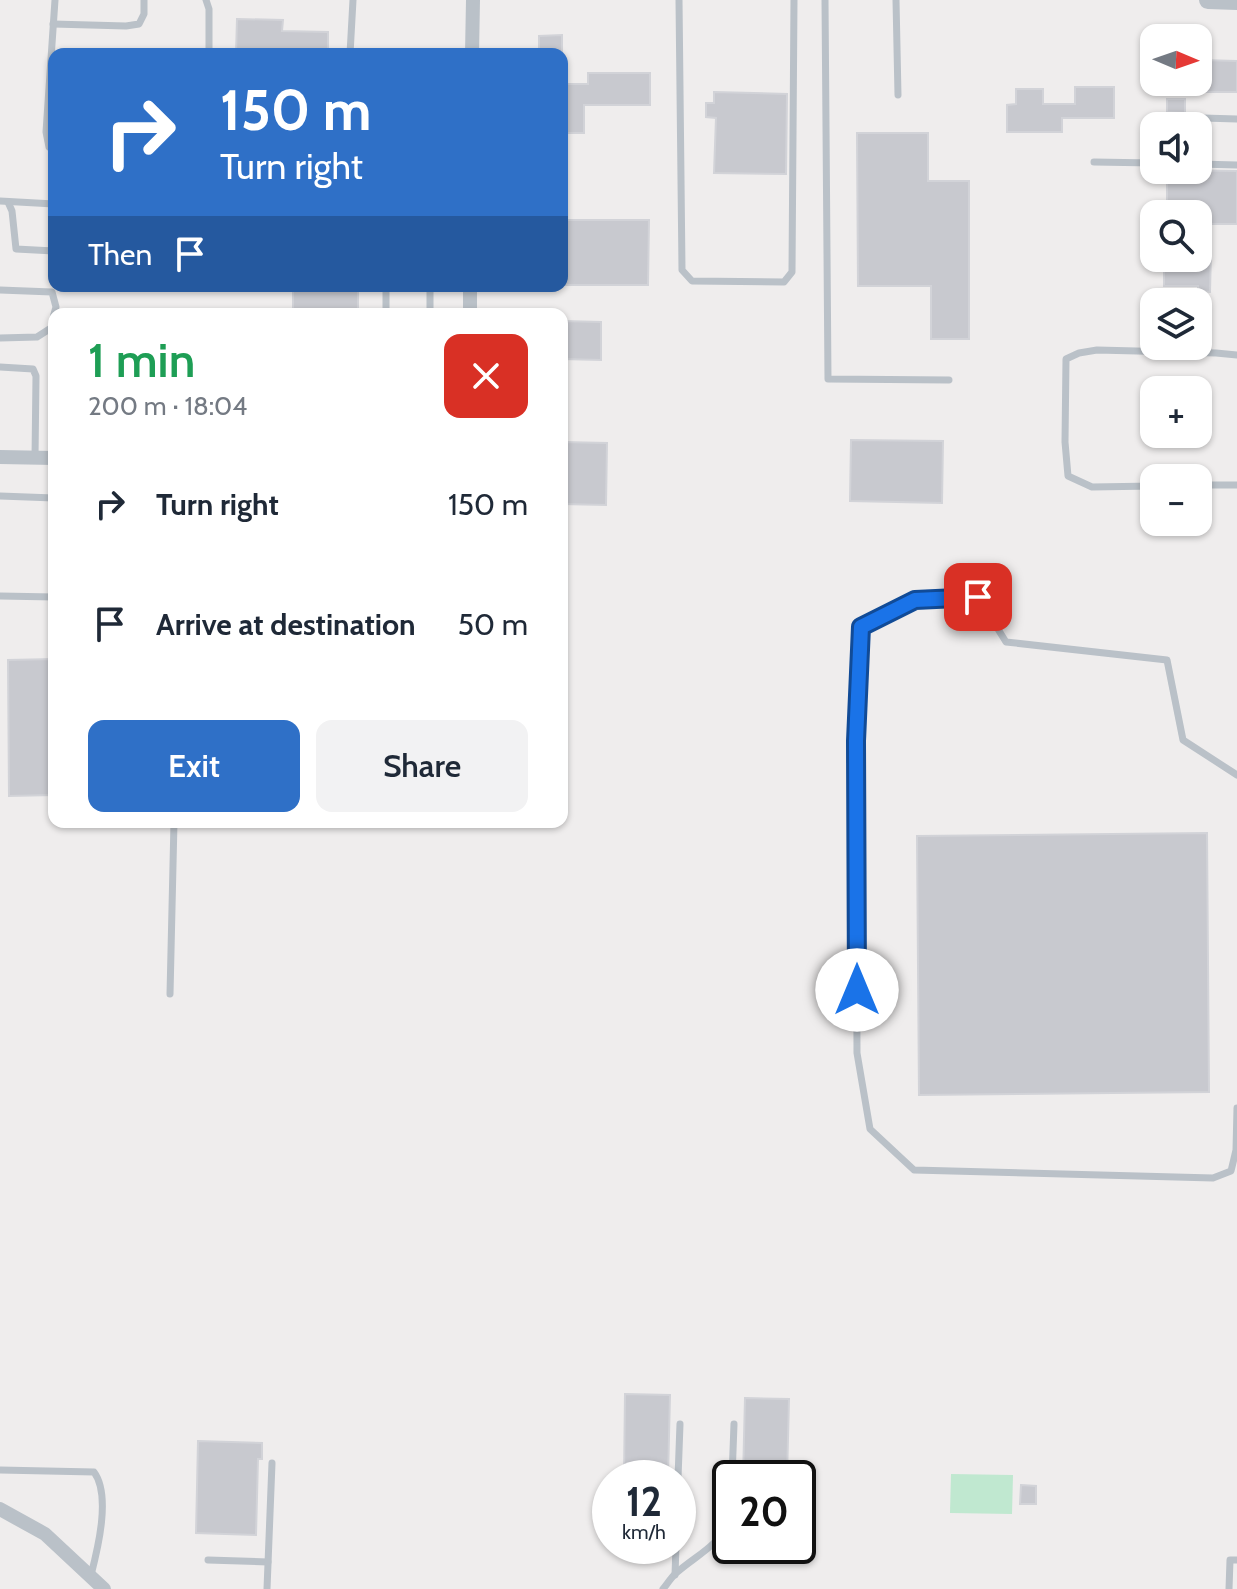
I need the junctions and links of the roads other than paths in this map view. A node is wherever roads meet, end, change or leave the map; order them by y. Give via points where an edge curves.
1 (55, 0) edge
2 (144, 0) edge
3 (206, 0) edge
4 (353, 0) edge
5 (473, 0) edge
6 (679, 0) edge
7 (794, 0) edge
8 (825, 0) edge
9 (896, 0) edge
10 (1208, 0) edge
11 (1237, 1) edge
12 (53, 24) junction
13 (51, 48) edge
14 (209, 48) edge
15 (350, 48) edge
16 (472, 48) edge
17 (898, 95) dead end
18 (48, 101) edge
19 (1212, 118) edge
20 (1237, 119) edge
21 (48, 142) edge
22 (1094, 162) dead end
23 (1140, 163) edge
24 (1212, 164) edge
25 (1237, 165) edge
26 (4, 202) edge
27 (48, 204) edge
28 (48, 251) edge
29 (0, 290) edge
30 (48, 292) edge
31 (48, 330) edge
32 (0, 338) edge
33 (1237, 355) edge
34 (0, 367) edge
35 (949, 380) dead end
36 (0, 457) edge
37 (35, 458) junction
38 (48, 458) edge
39 (1212, 485) edge
40 (1237, 485) edge
41 (1140, 486) edge
42 (0, 496) edge
43 (48, 498) edge
44 (0, 596) edge
45 (48, 597) edge
46 (1237, 775) edge
47 (174, 828) edge
48 (170, 994) dead end
49 (1237, 1108) edge
50 (680, 1424) dead end
51 (734, 1424) dead end
52 (679, 1460) edge
53 (733, 1460) edge
54 (272, 1463) dead end
55 (0, 1470) edge
56 (0, 1509) edge
57 (712, 1546) edge
58 (208, 1560) dead end
59 (1237, 1560) edge
60 (268, 1562) junction
61 (675, 1564) edge
62 (675, 1575) junction
63 (91, 1577) junction
64 (104, 1589) edge
65 (267, 1589) edge
66 (663, 1589) edge
67 (1229, 1589) edge

1 - 12 lane
2 - 12 lane via 139,24
3 - 14 lane
4 - 15 lane
5 - 16 street
6 - 7 lane via 682,270 692,281 784,282 792,272
8 - 35 lane via 828,379
9 - 17 lane
10 - 11 street
12 - 13 lane
18 - 21 lane
19 - 20 lane
22 - 23 lane
24 - 25 lane
26 - 27 lane
26 - 28 lane via 12,211 16,249
29 - 30 lane
31 - 32 lane via 37,337
33 - 41 lane via 1097,350 1066,359 1068,476 1092,487
34 - 37 lane via 33,369 36,376
36 - 37 street
37 - 38 street
39 - 40 lane
42 - 43 lane
44 - 45 lane
46 - 49 lane via 1183,740 1167,660 1006,642 978,597 915,600 861,627 857,1053 870,1129 914,1170 1213,1178 1231,1171
47 - 48 lane
50 - 52 lane
51 - 53 lane
54 - 60 lane
55 - 63 lane via 94,1472 100,1480 101,1506
56 - 63 street via 45,1534
57 - 62 lane
58 - 60 lane
59 - 67 lane via 1230,1560
60 - 65 lane
61 - 62 lane
62 - 66 lane
63 - 64 street

